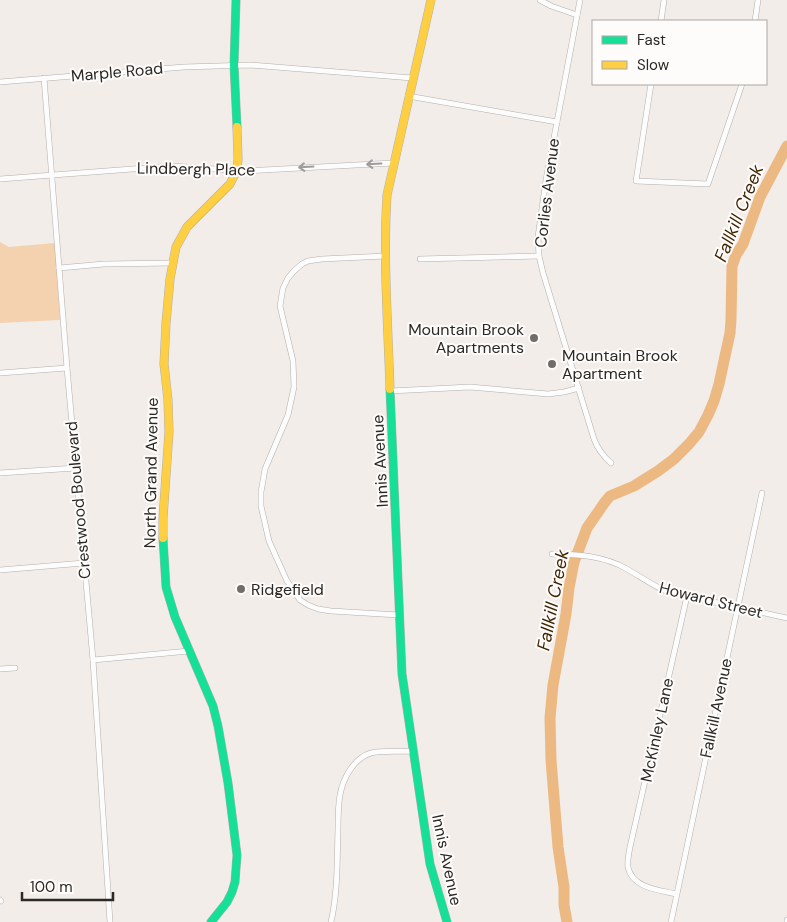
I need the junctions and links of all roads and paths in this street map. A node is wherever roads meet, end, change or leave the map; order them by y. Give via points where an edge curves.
1 (236, 0) edge
2 (431, 0) edge
3 (540, 0) edge
4 (580, 0) edge
5 (664, 0) edge
6 (758, 0) edge
7 (577, 15) junction
8 (661, 20) edge
9 (754, 20) edge
10 (234, 64) junction
11 (44, 78) junction
12 (412, 78) junction
13 (0, 82) edge
14 (651, 85) edge
15 (742, 85) edge
16 (408, 96) junction
17 (557, 122) junction
18 (393, 163) junction
19 (237, 170) junction
20 (51, 175) junction
21 (0, 179) edge
22 (385, 256) junction
23 (540, 256) junction
24 (420, 259) dead end
25 (173, 264) junction
26 (59, 268) junction
27 (66, 368) junction
28 (0, 373) edge
29 (579, 388) junction
30 (390, 391) junction
31 (611, 464) dead end
32 (76, 468) junction
33 (0, 473) edge
34 (762, 494) dead end
35 (552, 554) dead end
36 (84, 563) junction
37 (0, 570) edge
38 (687, 596) junction
39 (737, 608) junction
40 (399, 615) junction
41 (787, 618) edge
42 (189, 651) junction
43 (93, 660) junction
44 (15, 668) dead end
45 (0, 669) edge
46 (414, 751) junction
47 (676, 894) junction
48 (110, 922) edge
49 (211, 922) edge
50 (331, 922) edge
51 (447, 922) edge
52 (671, 922) edge

1 - 10 street
2 - 12 street, Innis Avenue
3 - 7 street
4 - 7 street, Corlies Avenue
5 - 8 street
6 - 9 street
7 - 17 street, Corlies Avenue
10 - 11 street, Marple Road
10 - 12 street, Marple Road
10 - 19 street
11 - 13 street, Marple Road
11 - 20 street, Crestwood Boulevard
12 - 16 street, Innis Avenue
14 - 15 street via 636,181 708,184
16 - 17 street
16 - 18 street, Innis Avenue
17 - 23 street, Corlies Avenue via 538,237
18 -> 19 street, Lindbergh Place
18 - 22 street, Innis Avenue via 387,195
19 - 20 street, Lindbergh Place via 172,166
19 - 25 street, North Grand Avenue via 230,184 187,227 176,247
20 - 21 street, Lindbergh Place
20 - 26 street, Crestwood Boulevard
22 - 30 street, Innis Avenue
22 - 40 street via 308,261 288,278 280,306 293,361 294,388 288,415 265,469 260,506 269,541 287,581 300,600 331,611
23 - 24 street
23 - 29 street, Corlies Avenue
25 - 26 street
25 - 42 street, North Grand Avenue via 164,364 169,432 162,552 168,596
26 - 27 street, Crestwood Boulevard
27 - 28 street
27 - 32 street, Crestwood Boulevard
29 - 30 street via 548,394 470,387
29 - 31 street, Corlies Avenue via 598,449
30 - 40 street, Innis Avenue
32 - 33 street
32 - 36 street, Crestwood Boulevard
34 - 39 street, Fallkill Avenue
35 - 38 street, Howard Street via 582,555 609,561 654,587
36 - 37 street
36 - 43 street, Crestwood Boulevard
38 - 39 street, Howard Street
38 - 47 street, McKinley Lane via 628,865 630,874 639,884
39 - 41 street, Howard Street
39 - 47 street, Fallkill Avenue
40 - 46 street, Innis Avenue via 402,674
42 - 43 street
42 - 49 street, North Grand Avenue via 218,726 237,856 232,892
43 - 48 street, Crestwood Boulevard
44 - 45 street
46 - 50 street via 371,753 355,763 346,777 339,802 336,892
46 - 51 street, Innis Avenue via 430,864
47 - 52 street, Fallkill Avenue

